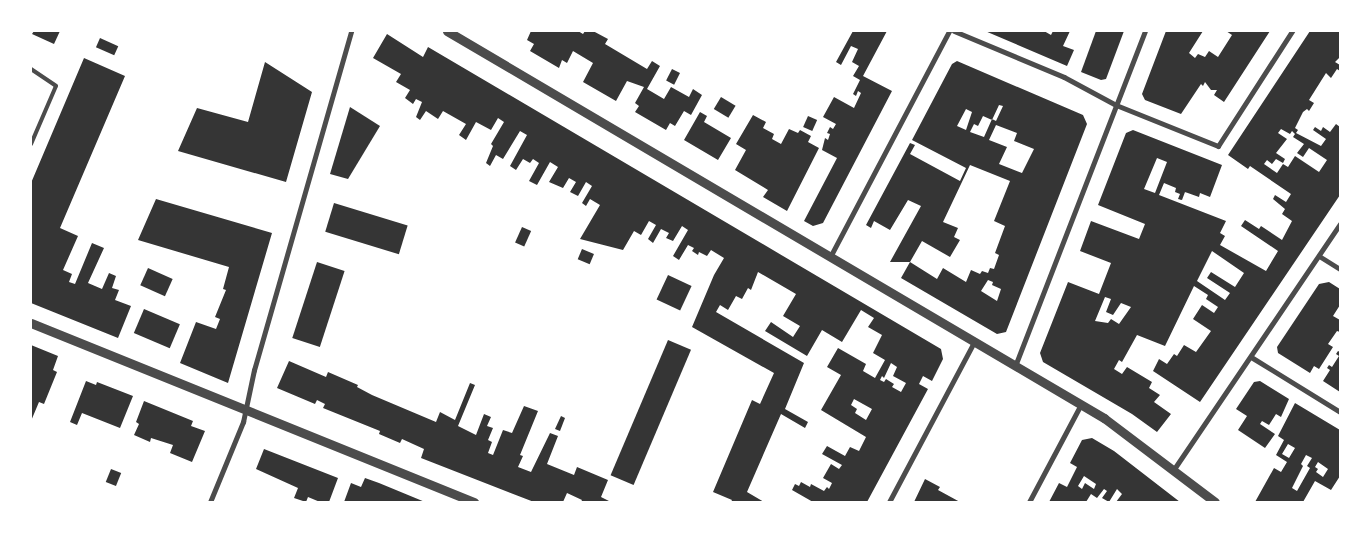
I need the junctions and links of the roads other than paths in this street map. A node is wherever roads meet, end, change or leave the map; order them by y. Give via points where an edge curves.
1 (350, 31) edge
2 (447, 31) edge
3 (949, 31) edge
4 (954, 31) edge
5 (1145, 31) edge
6 (1292, 31) edge
7 (31, 69) edge
8 (1116, 105) junction
9 (31, 144) edge
10 (1340, 224) edge
11 (1318, 256) junction
12 (830, 258) junction
13 (1340, 269) edge
14 (31, 323) edge
15 (974, 342) junction
16 (1251, 357) junction
17 (1015, 367) junction
18 (1080, 406) junction
19 (246, 409) junction
20 (1340, 412) edge
21 (1174, 470) junction
22 (210, 502) edge
23 (474, 502) edge
24 (889, 502) edge
25 (1030, 502) edge
26 (1215, 502) edge

1 - 19 street via 254,370
2 - 12 street
3 - 12 street
4 - 8 street via 1064,77
5 - 8 street
6 - 8 street via 1218,146
7 - 9 lane via 56,86
8 - 17 street
10 - 11 street
11 - 13 street
11 - 16 street
12 - 15 street
14 - 19 street
15 - 17 street
15 - 24 street
16 - 20 street
16 - 21 street
17 - 18 street
18 - 21 street via 1117,427
18 - 25 street
19 - 22 street
19 - 23 street
21 - 26 street

